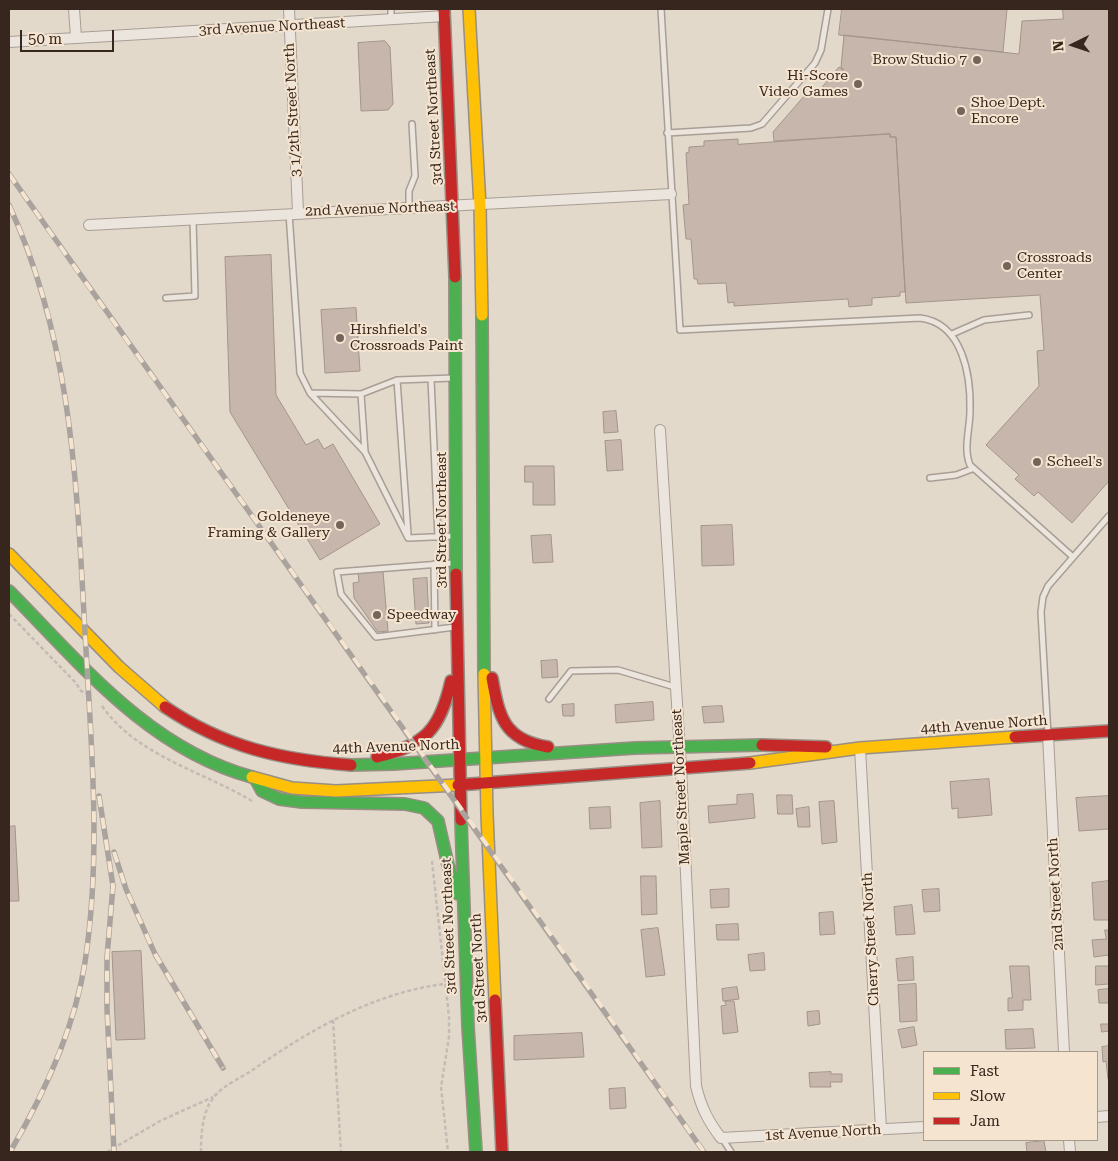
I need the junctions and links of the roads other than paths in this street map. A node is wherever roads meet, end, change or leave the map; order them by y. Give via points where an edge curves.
1 (74, 9) edge
2 (288, 9) edge
3 (469, 9) edge
4 (661, 9) edge
5 (828, 9) edge
6 (444, 12) edge
7 (391, 14) edge
8 (289, 26) junction
9 (76, 37) junction
10 (9, 42) edge
11 (412, 124) dead end
12 (667, 133) junction
13 (671, 194) junction
14 (454, 205) junction
15 (480, 206) junction
16 (409, 207) junction
17 (294, 212) junction
18 (193, 218) junction
19 (89, 225) dead end
20 (166, 298) dead end
21 (1029, 315) dead end
22 (952, 334) junction
23 (457, 378) junction
24 (431, 379) junction
25 (397, 380) junction
26 (310, 393) junction
27 (361, 394) junction
28 (660, 430) dead end
29 (365, 452) junction
30 (972, 469) junction
31 (930, 478) dead end
32 (1109, 516) edge
33 (457, 536) junction
34 (438, 537) junction
35 (408, 538) junction
36 (9, 554) edge
37 (1073, 558) junction
38 (456, 562) junction
39 (434, 564) junction
40 (482, 576) junction
41 (9, 591) edge
42 (457, 627) junction
43 (435, 630) junction
44 (676, 687) junction
45 (549, 699) dead end
46 (1109, 730) edge
47 (1048, 735) junction
48 (680, 748) junction
49 (860, 748) junction
50 (639, 749) junction
51 (486, 758) junction
52 (459, 760) junction
53 (314, 764) junction
54 (681, 768) junction
55 (256, 780) junction
56 (487, 782) junction
57 (460, 785) junction
58 (463, 908) junction
59 (1064, 1051) edge
60 (923, 1127) edge
61 (881, 1129) junction
62 (722, 1138) junction
63 (476, 1152) edge
64 (502, 1152) edge
65 (732, 1152) edge

1 - 9 street
2 - 8 street, 3 1/2th Street North
3 - 15 main road
4 - 12 lane
5 - 12 lane via 821,50 812,66 767,120 758,126
6 - 7 street, 3rd Avenue Northeast
6 - 14 main road, 3rd Street Northeast
7 - 8 street, 3rd Avenue Northeast
8 - 9 street, 3rd Avenue Northeast
8 - 17 street, 3 1/2th Street North
9 - 10 street, 3rd Avenue Northeast
11 - 16 lane via 415,176 409,190
12 - 13 lane
13 - 15 street, 2nd Avenue Northeast
13 - 22 lane via 680,330 920,318 938,323
14 - 15 street, 2nd Avenue Northeast
14 - 16 street, 2nd Avenue Northeast
14 - 23 main road, 3rd Street Northeast
15 - 40 main road
16 - 17 street, 2nd Avenue Northeast
17 - 18 street, 2nd Avenue Northeast
17 - 26 lane via 300,373
18 - 19 street, 2nd Avenue Northeast
18 - 20 lane via 195,296
21 - 22 lane via 984,320
22 - 30 lane via 968,380 970,411 966,448
23 - 24 lane
23 - 33 main road, 3rd Street Northeast
24 - 25 lane
24 - 34 lane
25 - 27 lane
25 - 35 lane
26 - 27 lane
26 - 29 lane
27 - 29 lane
28 - 44 street, Maple Street Northeast
29 - 35 lane
30 - 31 lane via 956,475
30 - 37 lane
32 - 37 lane
33 - 34 lane
33 - 38 main road, 3rd Street Northeast
34 - 35 lane
36 - 53 main road, 44th Avenue North via 137,684 173,712 238,746 277,758
37 - 47 lane via 1048,586 1041,606
38 - 39 lane
38 - 42 main road, 3rd Street Northeast
39 - 43 lane
39 - 43 lane via 337,572 341,594 376,636
40 - 50 main road via 492,678 498,709 509,731 523,742 535,746
40 - 51 main road
41 - 55 main road, 44th Avenue North via 138,720 202,760
42 - 43 lane
42 - 52 main road, 3rd Street Northeast
42 - 53 main road via 447,700 433,731 422,741 399,751 363,760
44 - 45 lane via 618,670 571,671
44 - 48 street, Maple Street Northeast
46 - 47 main road, 44th Avenue North
47 - 49 main road, 44th Avenue North
47 - 59 street, 2nd Street North
48 - 49 main road, 44th Avenue North via 802,745
48 - 50 main road, 44th Avenue North
48 - 54 street, Maple Street Northeast
49 - 54 main road, 44th Avenue North
49 - 61 street, Cherry Street North
50 - 51 main road, 44th Avenue North
51 - 52 main road, 44th Avenue North
51 - 56 main road
52 - 53 main road, 44th Avenue North
52 - 57 main road, 3rd Street Northeast
54 - 56 main road, 44th Avenue North
54 - 62 street, Maple Street Northeast via 696,1086 708,1122
55 - 57 main road, 44th Avenue North via 292,788 336,792
55 - 58 main road via 262,791 282,799 424,807 437,818
56 - 57 main road, 44th Avenue North
56 - 64 main road, 3rd Street North
57 - 58 main road, 3rd Street Northeast
58 - 63 main road, 3rd Street Northeast
60 - 61 street, 1st Avenue North
61 - 62 street, 1st Avenue North
62 - 65 lane

